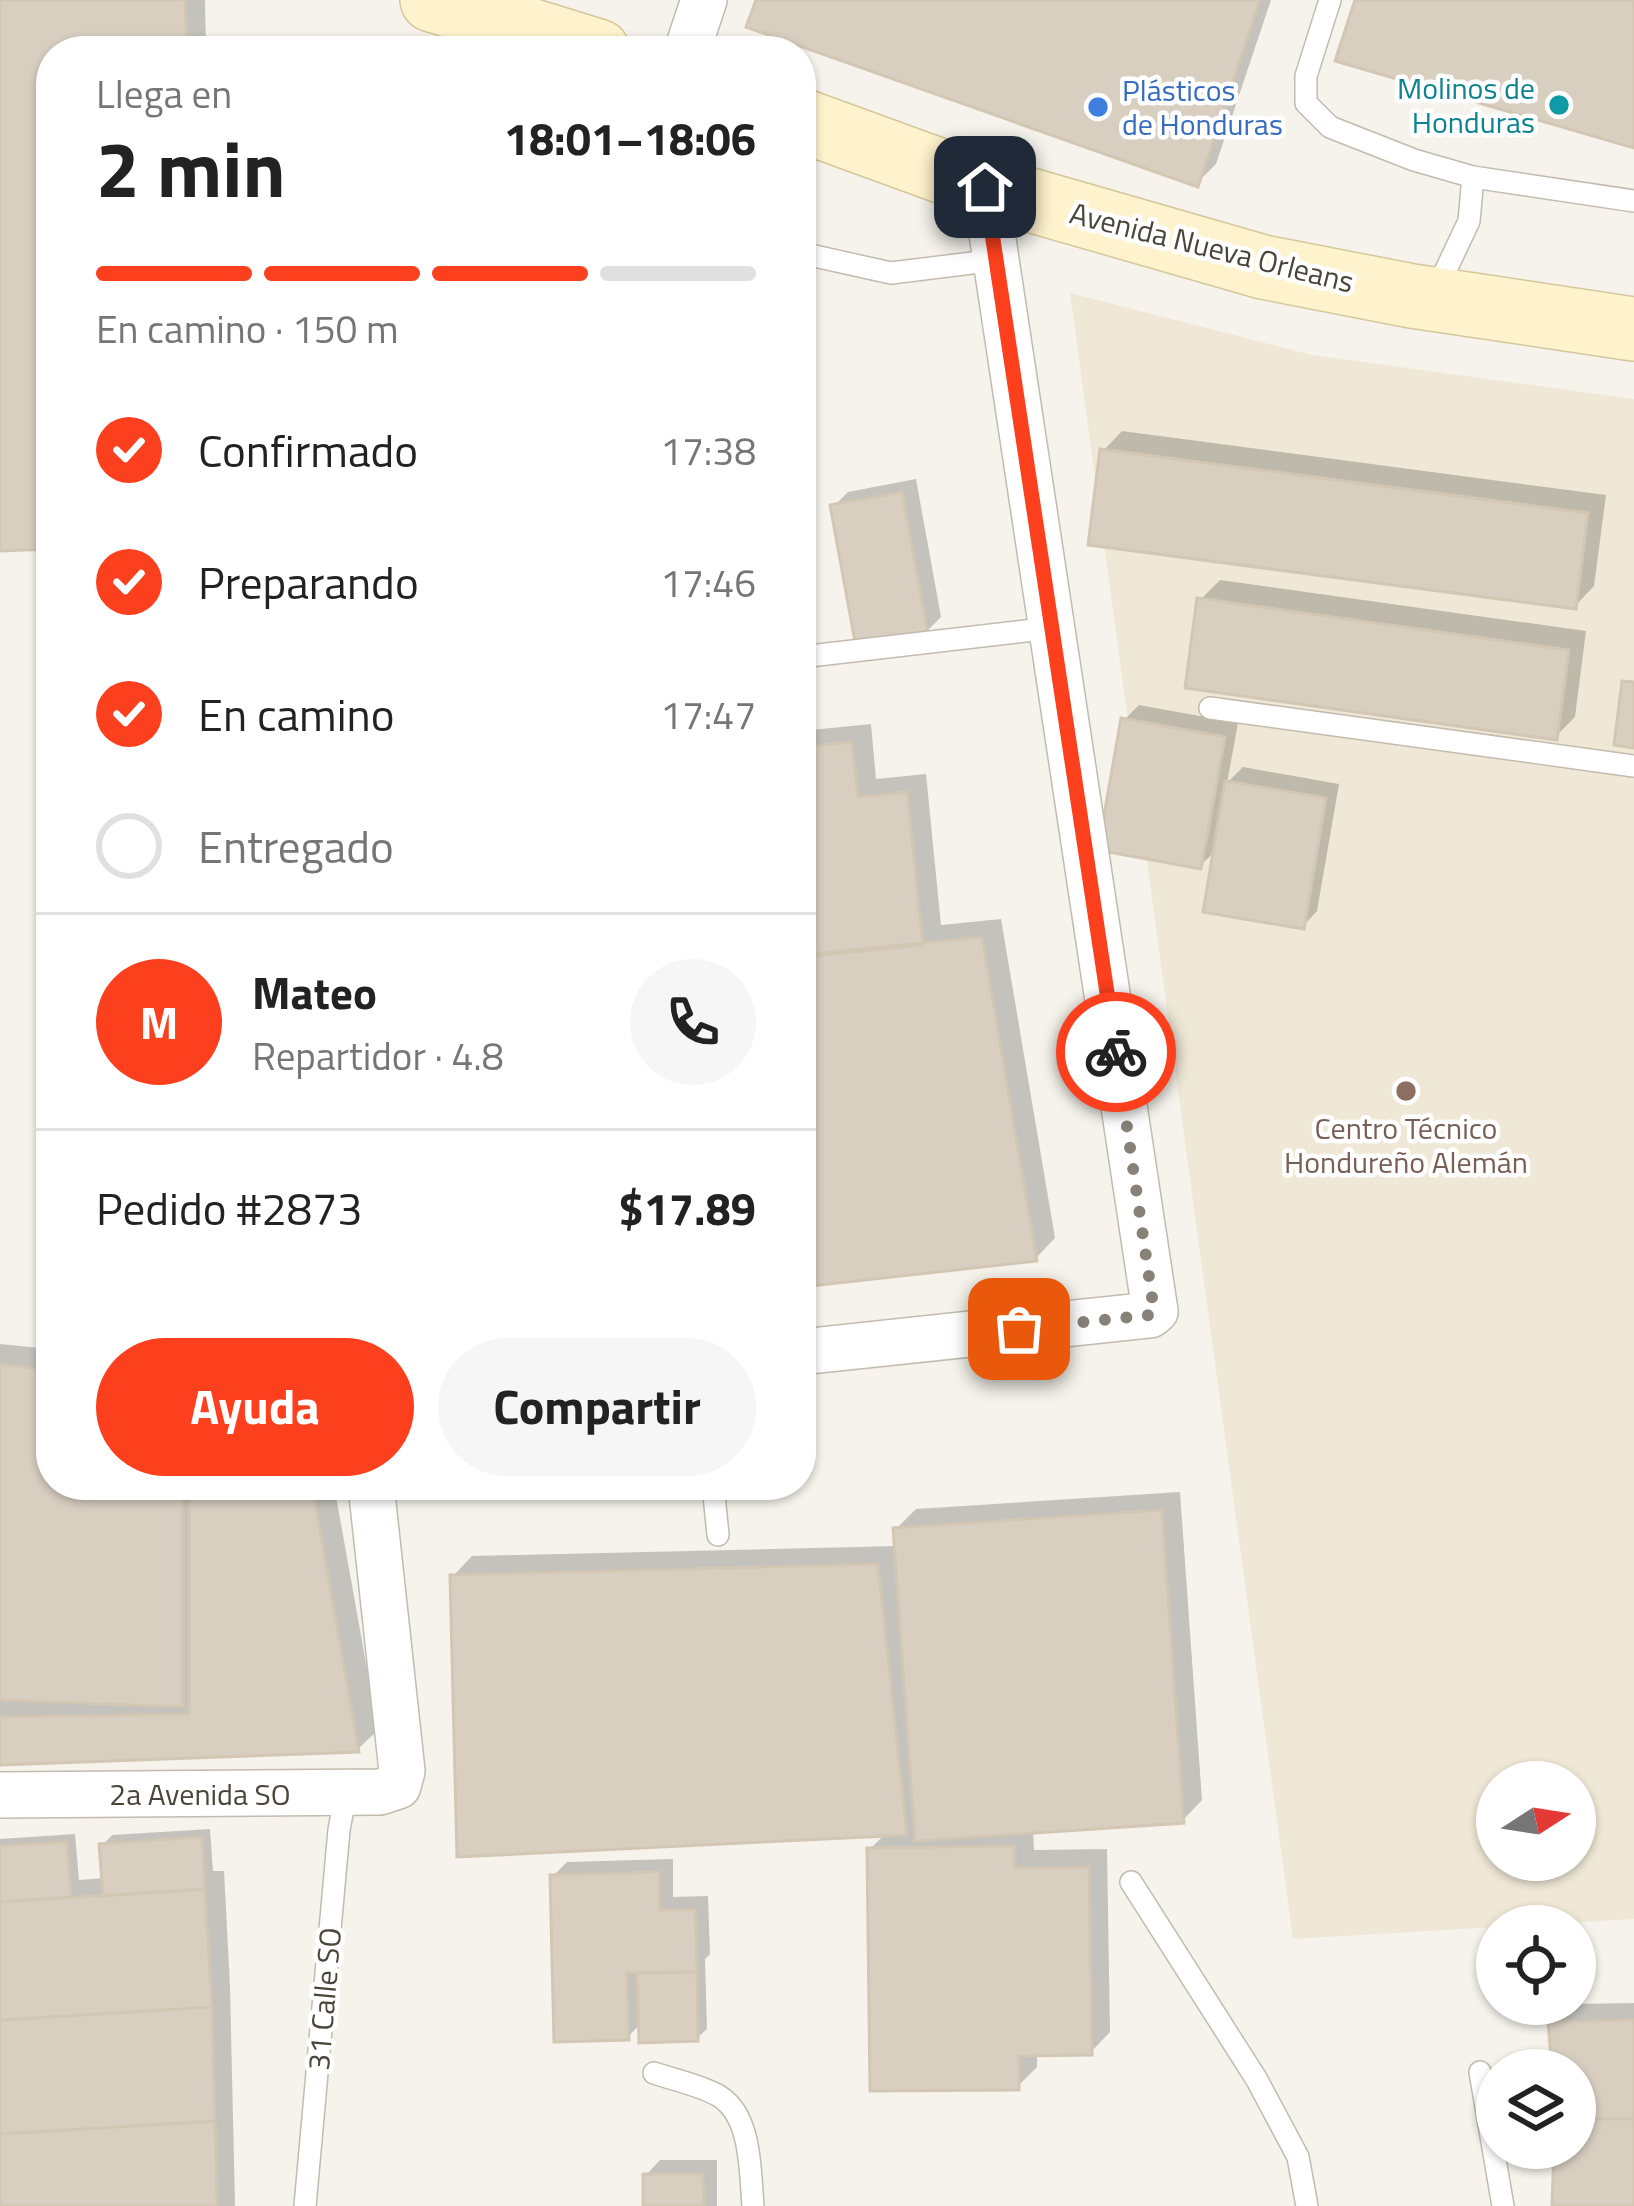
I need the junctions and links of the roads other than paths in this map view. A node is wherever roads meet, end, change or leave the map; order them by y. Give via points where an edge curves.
1 (432, 0) edge
2 (704, 0) edge
3 (1330, 0) edge
4 (549, 36) edge
5 (692, 36) edge
6 (816, 125) edge
7 (1473, 177) junction
8 (985, 187) junction
9 (1634, 201) edge
10 (816, 257) edge
11 (996, 260) junction
12 (1432, 299) junction
13 (1631, 322) edge
14 (1051, 628) junction
15 (816, 655) edge
16 (1210, 708) dead end
17 (1634, 766) edge
18 (816, 1350) edge
19 (373, 1500) edge
20 (714, 1500) edge
21 (718, 1535) dead end
22 (346, 1792) junction
23 (0, 1796) edge
24 (1131, 1882) dead end
25 (653, 2073) dead end
26 (1496, 2169) edge
27 (305, 2206) edge
28 (753, 2206) edge
29 (1306, 2206) edge
30 (1502, 2206) edge

1 - 4 street
2 - 5 street
3 - 7 lane via 1306,76 1306,103 1330,127
6 - 8 street, Avenida Nueva Orleans
7 - 9 lane
7 - 12 lane via 1469,220
8 - 11 street
8 - 12 street, Avenida Nueva Orleans via 1263,267
10 - 11 lane via 891,273
11 - 14 street
12 - 13 street, Avenida Nueva Orleans
14 - 15 lane
14 - 18 street via 1155,1307 1150,1315
16 - 17 lane
19 - 22 street, 2a Avenida SO via 402,1771 389,1792
20 - 21 lane
22 - 23 street, 2a Avenida SO
22 - 27 lane, 31 Calle SO
24 - 29 lane via 1257,2080 1298,2157
25 - 28 lane via 721,2097 736,2113
26 - 30 lane

